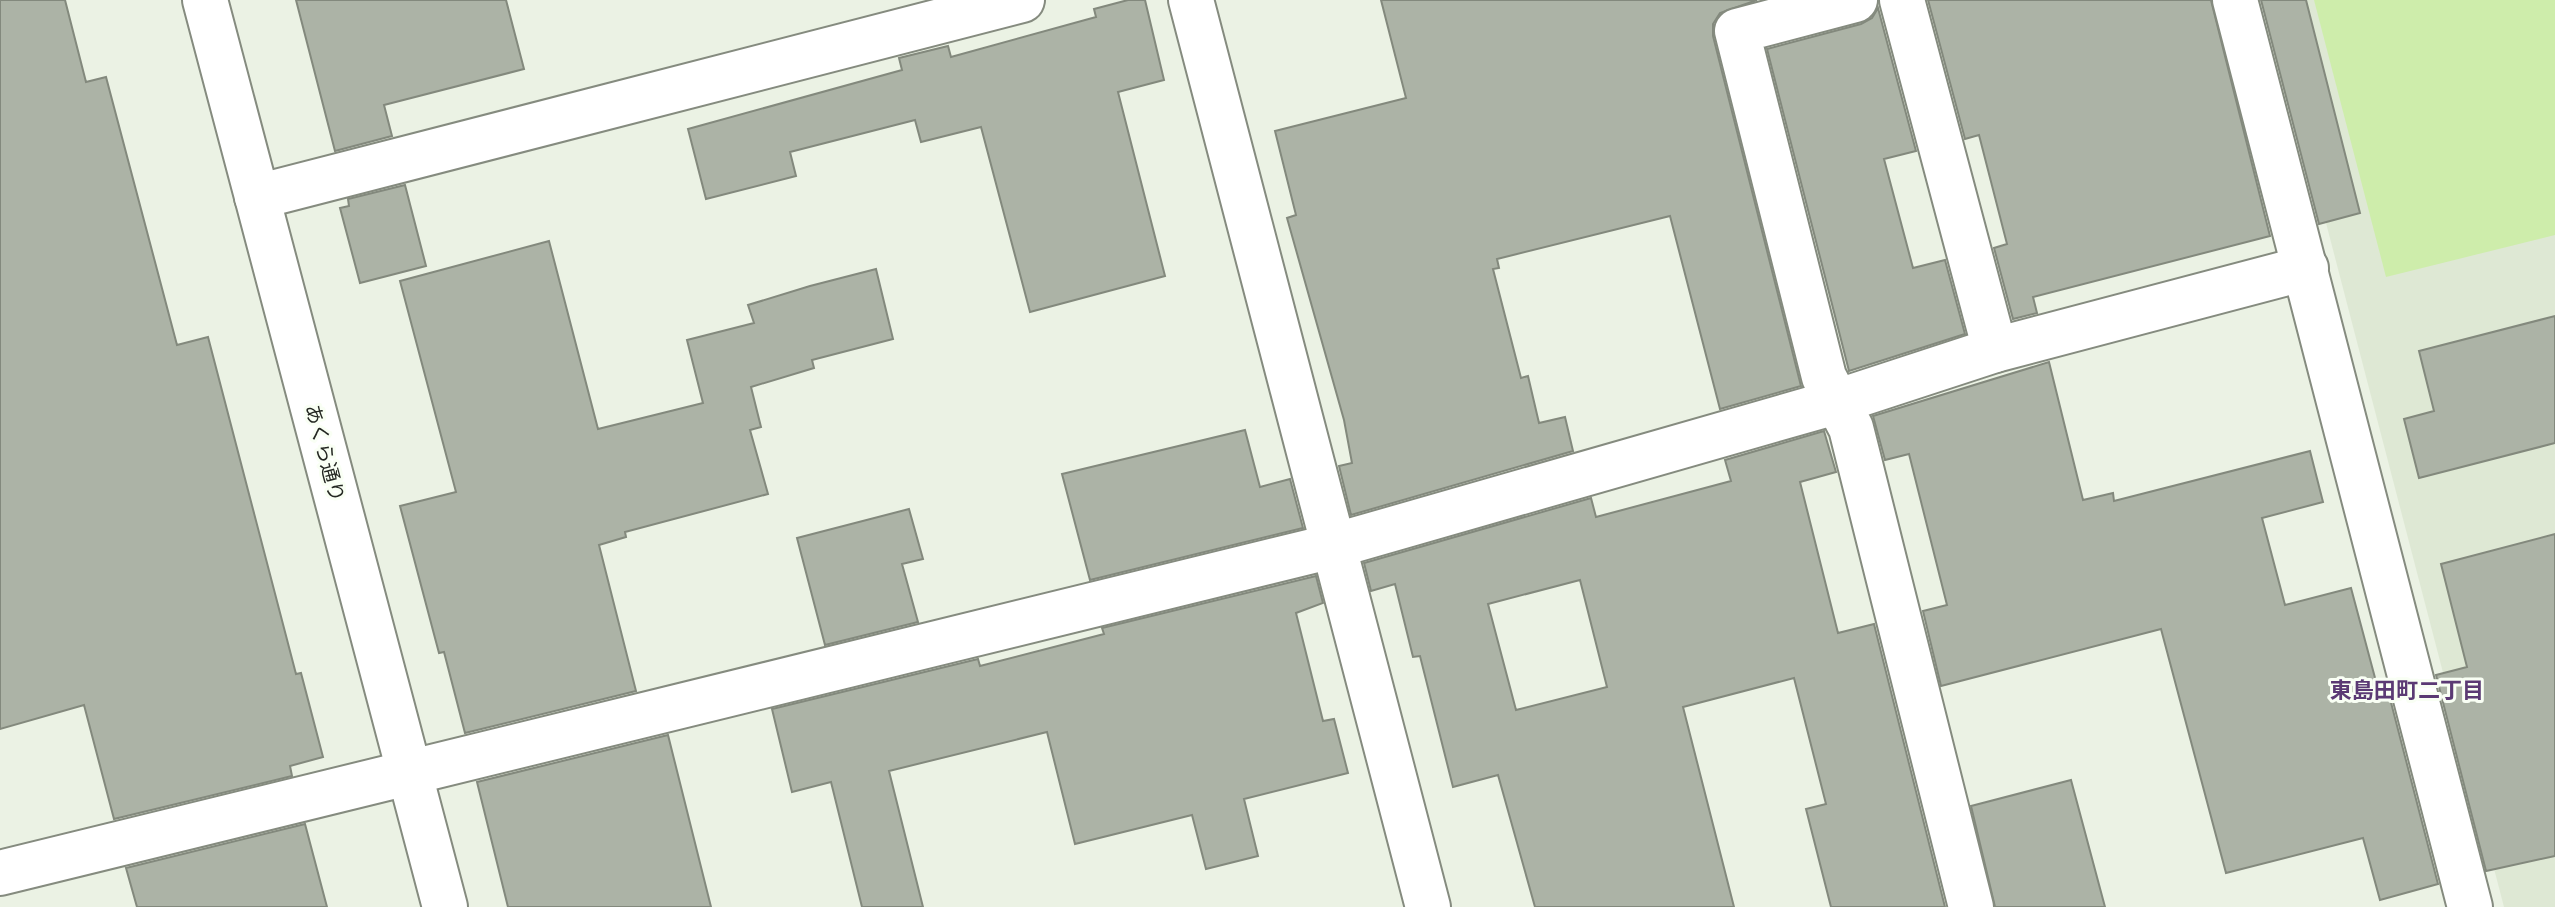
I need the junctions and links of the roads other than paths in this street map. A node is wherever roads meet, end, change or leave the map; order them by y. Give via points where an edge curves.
1 (205, 0) edge
2 (1022, 0) edge
3 (1191, 0) edge
4 (1855, 0) edge
5 (1902, 0) edge
6 (2235, 0) edge
7 (257, 197) junction
8 (2306, 268) junction
9 (1995, 350) junction
10 (1839, 401) junction
11 (1333, 546) junction
12 (410, 773) junction
13 (0, 872) edge
14 (16, 907) edge
15 (445, 907) edge
16 (1428, 907) edge
17 (1971, 907) edge
18 (2470, 907) edge

1 - 7 street, あくら通り
2 - 7 street
3 - 11 street
4 - 10 street via 1737,31 1824,377
5 - 9 street
6 - 8 street
7 - 12 street, あくら通り
8 - 9 street
8 - 18 street
9 - 10 street
10 - 11 street
10 - 17 street via 1851,428
11 - 12 street
11 - 16 street
12 - 13 street
12 - 15 street, あくら通り
13 - 14 street

